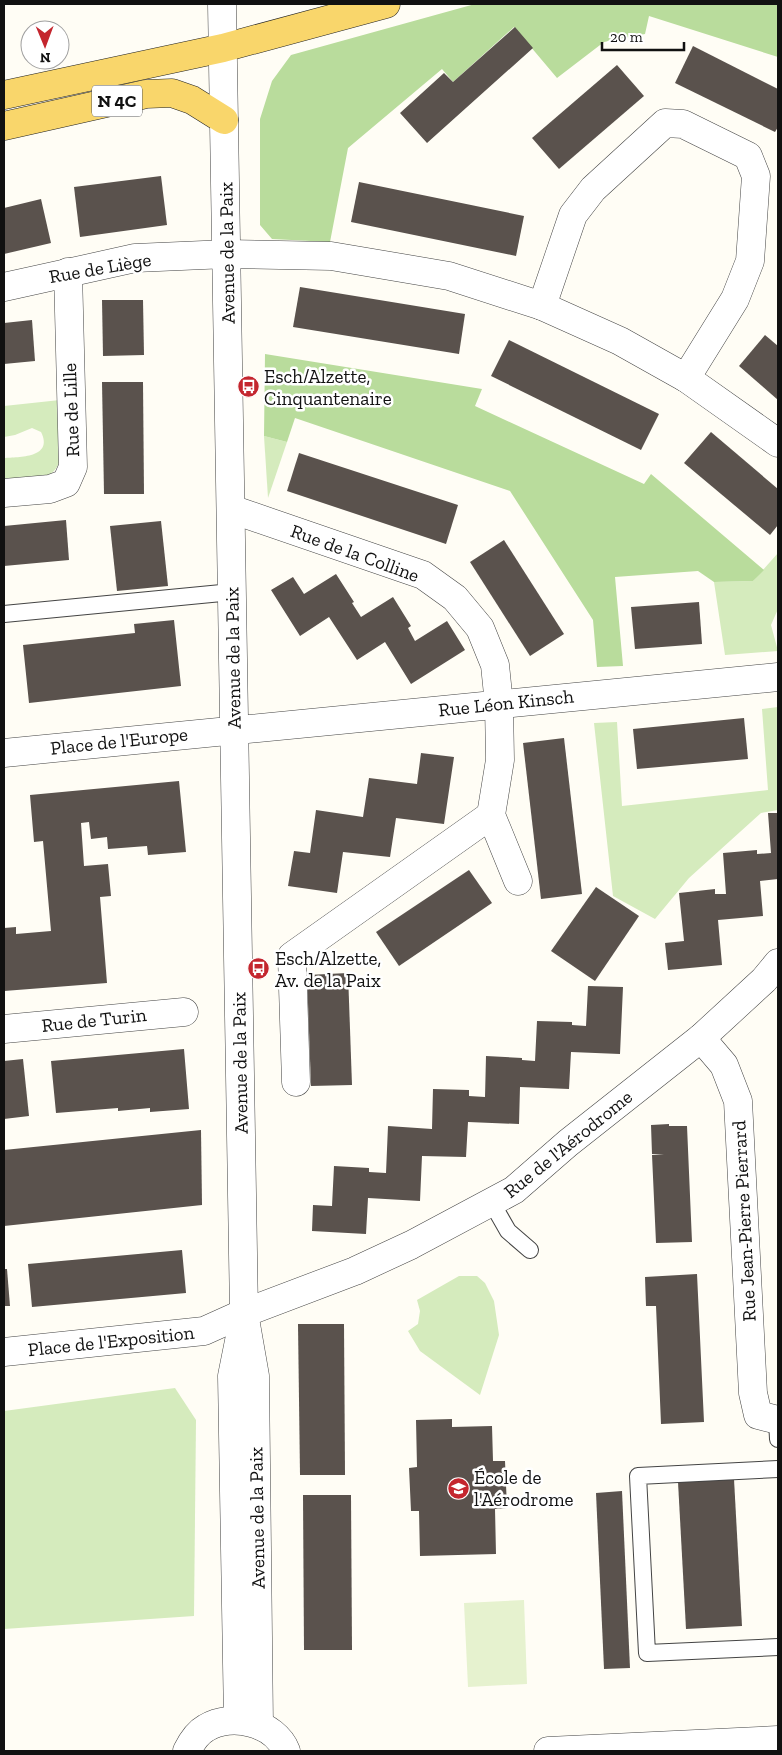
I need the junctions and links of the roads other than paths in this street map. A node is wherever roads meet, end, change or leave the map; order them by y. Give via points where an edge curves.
1 (222, 4) edge
2 (386, 4) edge
3 (223, 48) junction
4 (4, 95) edge
5 (224, 120) junction
6 (4, 126) edge
7 (227, 254) junction
8 (68, 272) junction
9 (4, 287) edge
10 (542, 306) junction
11 (686, 378) junction
12 (778, 443) edge
13 (4, 493) edge
14 (231, 509) junction
15 (232, 592) junction
16 (4, 614) edge
17 (778, 676) edge
18 (498, 704) junction
19 (235, 730) junction
20 (4, 753) edge
21 (491, 816) junction
22 (518, 881) dead end
23 (778, 963) edge
24 (184, 1012) dead end
25 (4, 1029) edge
26 (701, 1038) junction
27 (296, 1082) dead end
28 (492, 1203) junction
29 (530, 1250) dead end
30 (244, 1313) junction
31 (4, 1352) edge
32 (773, 1423) edge
33 (778, 1469) edge
34 (778, 1647) edge
35 (248, 1723) junction
36 (778, 1740) edge
37 (186, 1751) edge
38 (286, 1751) edge
39 (548, 1751) edge

1 - 3 street, Avenue de la Paix
2 - 3 main road, N 4C
3 - 4 main road, N 4C
3 - 5 street, Avenue de la Paix
5 - 6 main road, N 4C via 192,100 172,93 146,94
5 - 7 street, Avenue de la Paix
7 - 8 street, Rue de Liège via 135,258
7 - 10 street, Rue de Liège via 331,256 448,276
7 - 14 street, Avenue de la Paix
8 - 9 street, Rue de Liège
8 - 13 street, Rue de Lille via 73,467 66,483 50,489
10 - 11 street, Rue de Liège via 620,341
10 - 11 street via 573,215 593,189 665,123 683,124 748,156 756,176 750,260 736,299
11 - 12 street, Rue de Liège
14 - 15 street, Avenue de la Paix
14 - 18 street, Rue de la Colline via 423,575 455,598 484,637 495,665
15 - 16 lane
15 - 19 street, Avenue de la Paix
17 - 18 street, Rue Léon Kinsch
18 - 19 street, Rue Léon Kinsch
18 - 21 street, Rue de la Colline via 500,760
19 - 20 street, Place de l'Europe
19 - 30 street, Avenue de la Paix
21 - 22 street
21 - 27 street via 292,956
23 - 26 street, Rue de l'Aérodrome
24 - 25 street, Rue de Turin
26 - 28 street, Rue de l'Aérodrome via 514,1190
26 - 32 street, Rue Jean-Pierre Pierrard via 724,1065 738,1101 753,1394
28 - 29 lane via 508,1231
28 - 30 street, Rue de l'Aérodrome via 355,1271
30 - 31 street, Place de l'Exposition via 204,1331
30 - 35 street, Avenue de la Paix via 255,1376
33 - 34 lane via 638,1476 647,1653
35 - 37 street via 221,1722 206,1728
35 - 38 street via 274,1734
36 - 39 street

